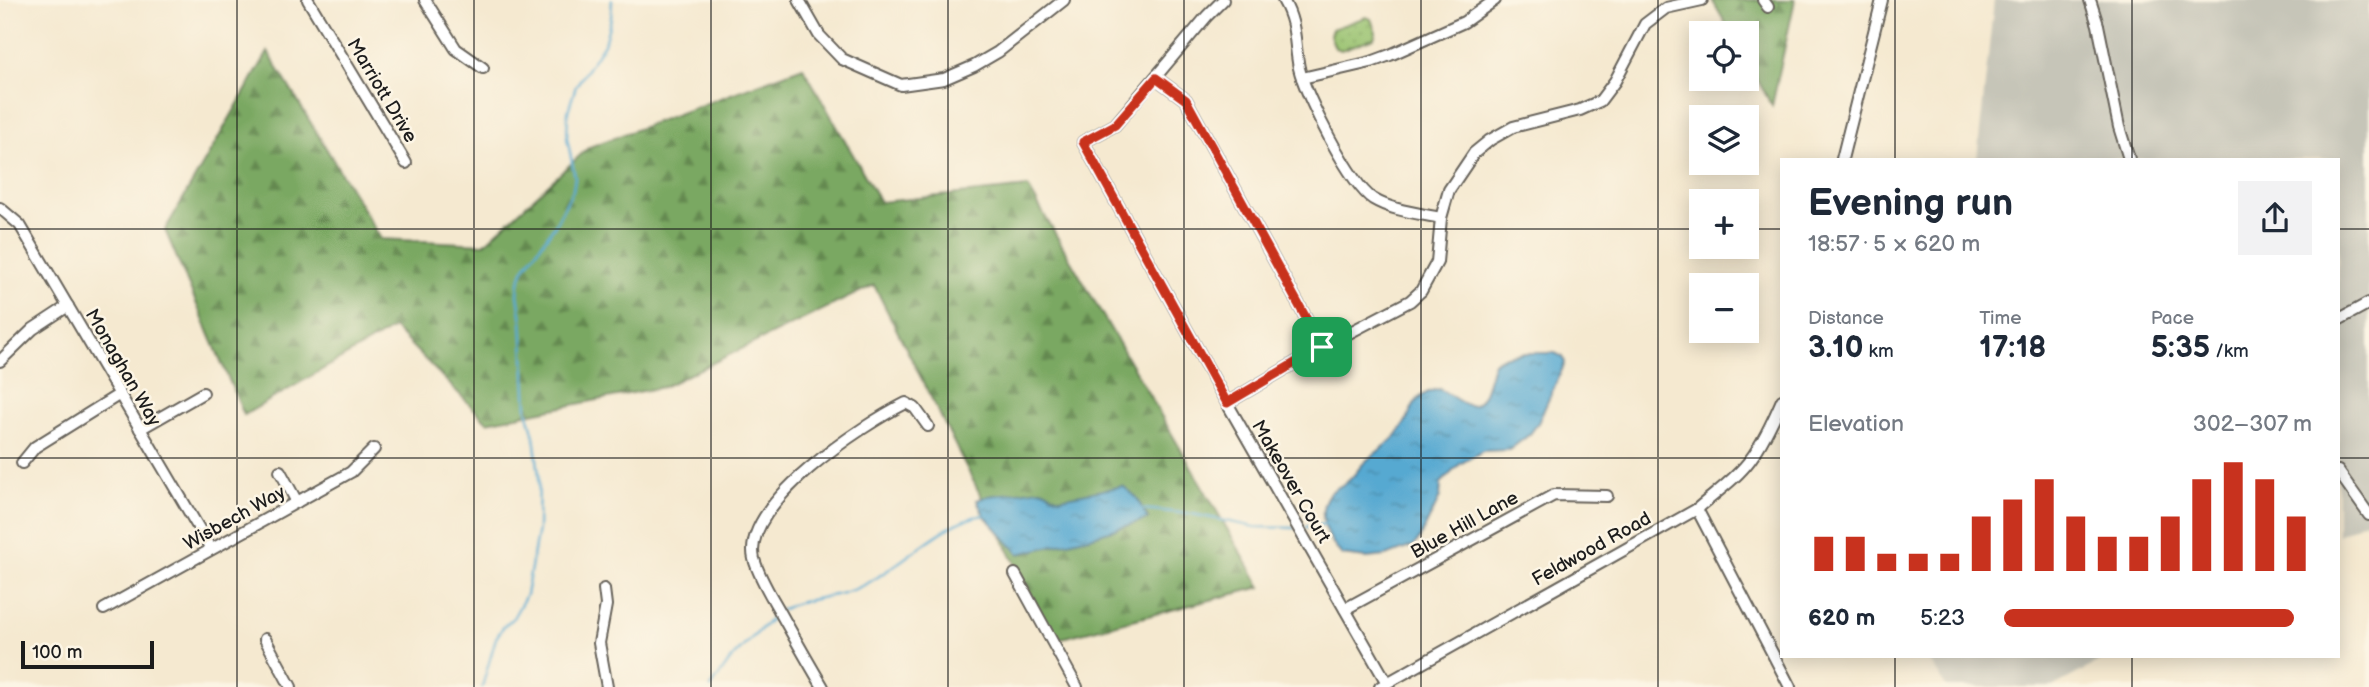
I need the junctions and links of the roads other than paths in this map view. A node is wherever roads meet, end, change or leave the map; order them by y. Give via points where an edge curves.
1 (308, 0) edge
2 (425, 0) edge
3 (799, 0) edge
4 (1064, 0) edge
5 (1223, 0) edge
6 (1283, 0) edge
7 (1495, 0) edge
8 (1702, 0) edge
9 (1882, 0) edge
10 (2090, 0) edge
11 (483, 68) dead end
12 (1156, 78) junction
13 (1302, 78) junction
14 (1842, 158) edge
15 (2129, 158) edge
16 (406, 163) dead end
17 (0, 208) edge
18 (1441, 218) junction
19 (2369, 303) edge
20 (68, 306) junction
21 (2340, 319) edge
22 (1322, 347) junction
23 (0, 360) edge
24 (202, 393) dead end
25 (120, 394) junction
26 (1227, 403) junction
27 (1780, 404) edge
28 (928, 426) dead end
29 (141, 429) junction
30 (374, 449) dead end
31 (22, 463) dead end
32 (280, 471) dead end
33 (2340, 474) edge
34 (1607, 496) dead end
35 (297, 502) junction
36 (1697, 509) junction
37 (2369, 515) edge
38 (211, 549) junction
39 (1015, 574) dead end
40 (604, 589) dead end
41 (104, 609) dead end
42 (1345, 609) junction
43 (265, 639) dead end
44 (1383, 685) edge
45 (291, 687) edge
46 (607, 687) edge
47 (823, 687) edge
48 (1077, 687) edge
49 (1790, 687) edge

1 - 16 street, Marriott Drive
2 - 11 street via 456,49
3 - 4 street via 819,35 842,59 901,85 944,79 974,66
5 - 12 street, Makeover Court
6 - 13 street via 1295,25
7 - 13 street via 1464,22 1390,55
8 - 18 street via 1666,8 1645,23 1600,101 1513,127 1478,149 1449,190
9 - 14 street
10 - 15 street
12 - 22 street via 1186,100
12 - 26 street, Makeover Court via 1115,125 1083,142
13 - 18 street via 1355,181 1370,197 1387,206
17 - 20 street, Monaghan Way via 20,225
18 - 22 street via 1437,262 1421,291
19 - 21 street
20 - 23 street via 33,329
20 - 25 street, Monaghan Way
22 - 26 street
24 - 29 street
25 - 29 street, Monaghan Way
25 - 31 street via 35,447
26 - 42 street, Makeover Court
27 - 36 street, Feldwood Road via 1750,460
28 - 47 street via 915,408 905,403 840,443 794,482 767,515 756,538 754,558 769,592
29 - 38 street, Monaghan Way
30 - 35 street, Wisbech Way via 351,472
32 - 35 street
33 - 37 street
34 - 42 street, Blue Hill Lane via 1554,495
35 - 38 street, Wisbech Way
36 - 44 street, Feldwood Road
36 - 49 street
38 - 41 street, Wisbech Way
39 - 48 street
40 - 46 street via 599,643
42 - 44 street, Makeover Court
43 - 45 street

